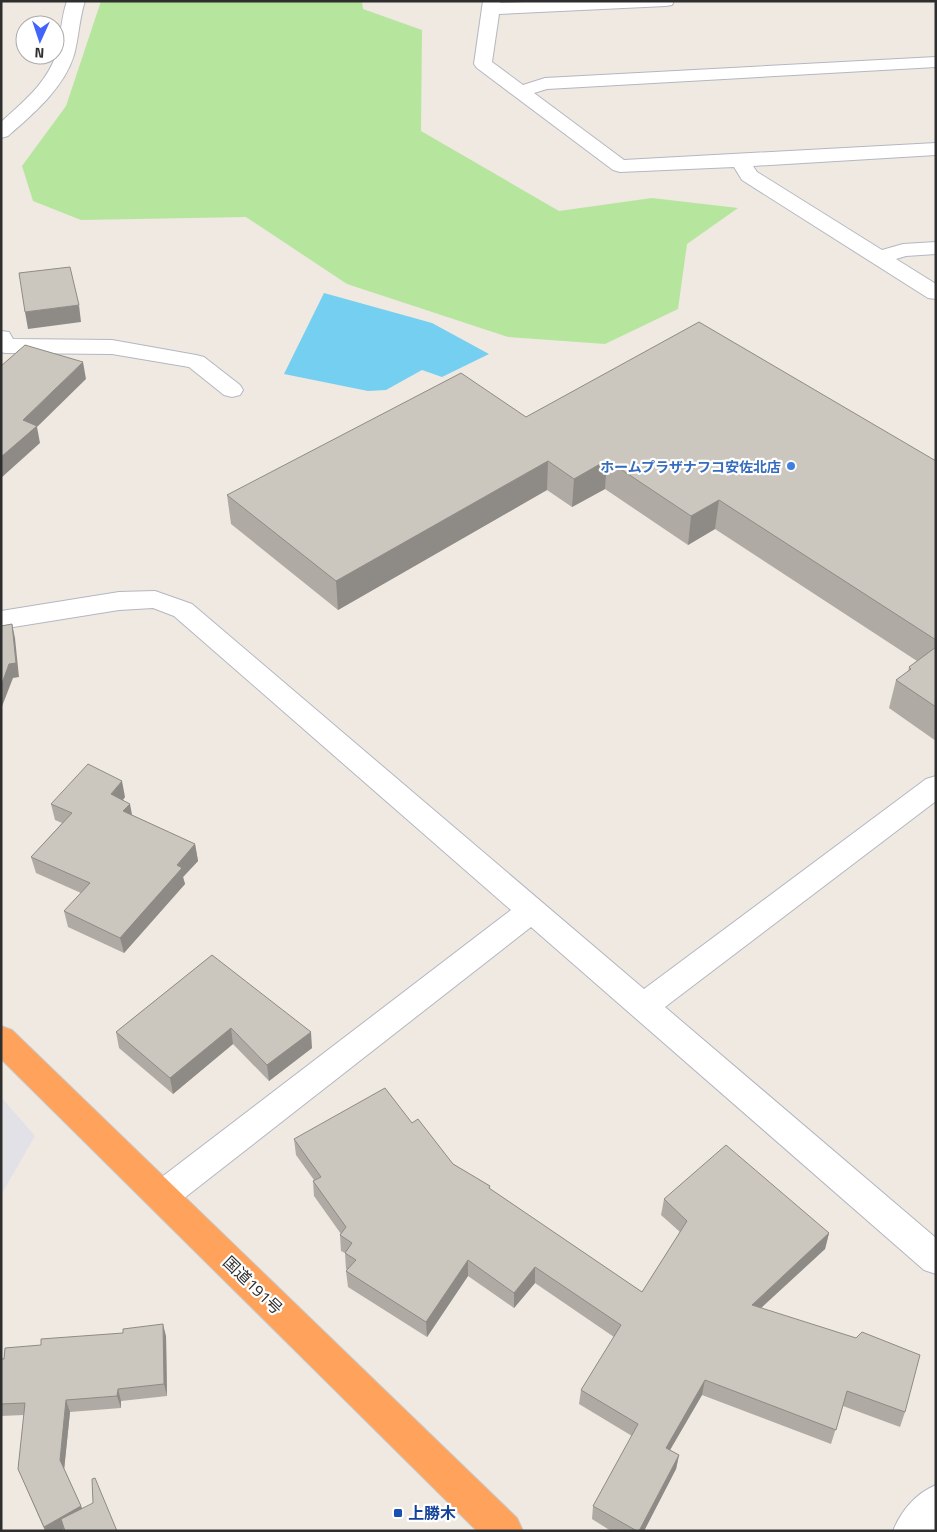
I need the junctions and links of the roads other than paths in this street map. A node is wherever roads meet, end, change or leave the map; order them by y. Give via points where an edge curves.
1 (76, 1) edge
2 (666, 1) edge
3 (491, 5) edge
4 (936, 62) edge
5 (520, 92) junction
6 (1, 132) edge
7 (936, 149) edge
8 (740, 161) junction
9 (936, 248) edge
10 (880, 258) junction
11 (936, 293) edge
12 (1, 337) edge
13 (232, 390) dead end
14 (1, 620) edge
15 (936, 786) edge
16 (532, 910) junction
17 (644, 1006) junction
18 (1, 1039) edge
19 (162, 1196) junction
20 (936, 1259) edge
21 (936, 1503) edge
22 (504, 1531) edge
23 (912, 1531) edge

1 - 6 street via 65,56 56,73 30,106
2 - 3 street
3 - 5 street via 483,64
4 - 5 street via 545,84
5 - 8 street via 620,166
7 - 8 street
8 - 10 street via 749,176
9 - 10 street via 903,250
10 - 11 street
12 - 13 street via 5,346 112,347 196,362
14 - 16 street via 118,601 156,599 184,610
15 - 17 street
16 - 17 street
16 - 19 street
17 - 20 street
18 - 19 highway, 国道191号
19 - 22 highway, 国道191号
21 - 23 street

